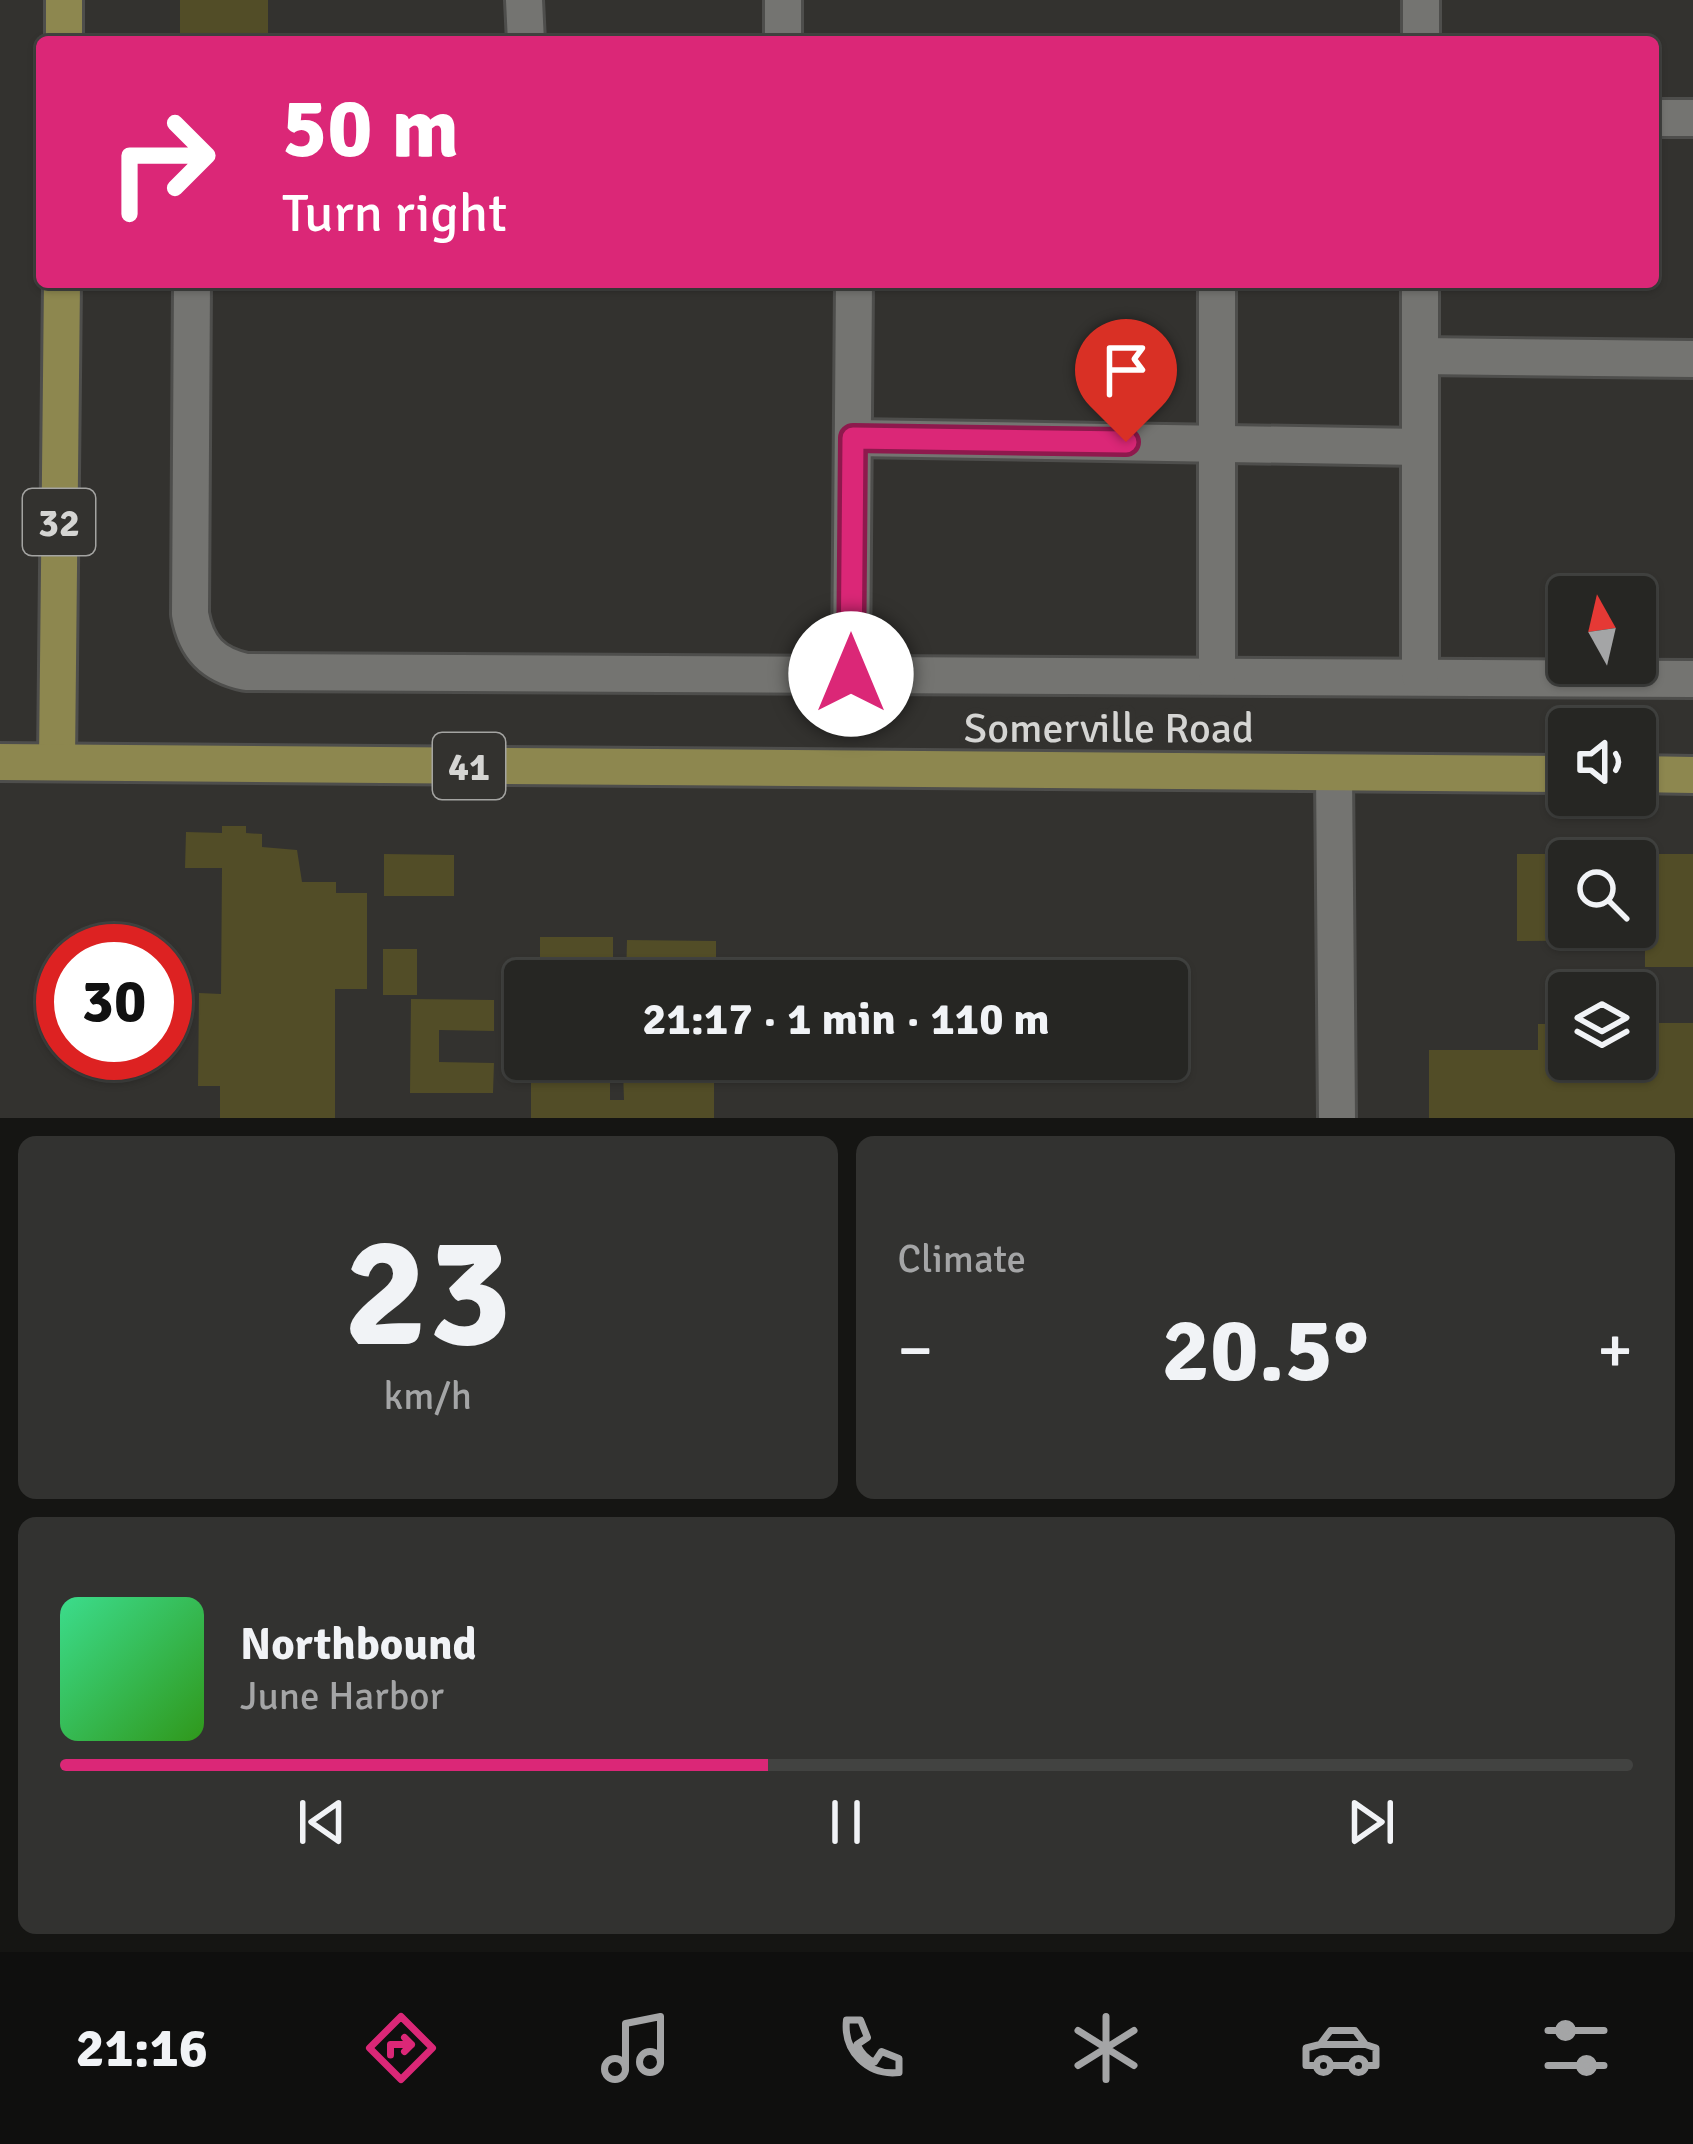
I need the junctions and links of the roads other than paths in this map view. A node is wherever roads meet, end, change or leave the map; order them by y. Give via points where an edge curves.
1 (64, 0) edge
2 (524, 0) edge
3 (783, 0) edge
4 (1421, 0) edge
5 (64, 36) edge
6 (526, 36) edge
7 (783, 36) edge
8 (1421, 36) edge
9 (1659, 118) edge
10 (1693, 118) edge
11 (62, 288) edge
12 (192, 288) edge
13 (854, 288) edge
14 (1217, 288) edge
15 (1420, 288) edge
16 (1420, 356) junction
17 (1693, 358) edge
18 (853, 438) junction
19 (1217, 444) junction
20 (1420, 447) junction
21 (851, 674) junction
22 (1217, 675) junction
23 (1420, 676) junction
24 (1693, 680) edge
25 (57, 761) junction
26 (0, 762) edge
27 (1334, 773) junction
28 (1548, 774) edge
29 (1656, 774) edge
30 (1693, 775) edge
31 (1337, 1118) edge

1 - 5 main road
2 - 6 street
3 - 7 street
4 - 8 street
9 - 10 street
11 - 25 main road, 32
12 - 21 street via 190,614 199,643 224,668
13 - 18 street
14 - 19 street
15 - 16 street
16 - 17 street
16 - 20 street
18 - 19 street
18 - 21 street
19 - 20 street
19 - 22 street
20 - 23 street
21 - 22 street
22 - 23 street
23 - 24 street
25 - 26 main road, Somerville Road
25 - 27 main road, Somerville Road / 41
27 - 28 main road, Somerville Road / 41
27 - 31 street
29 - 30 main road

